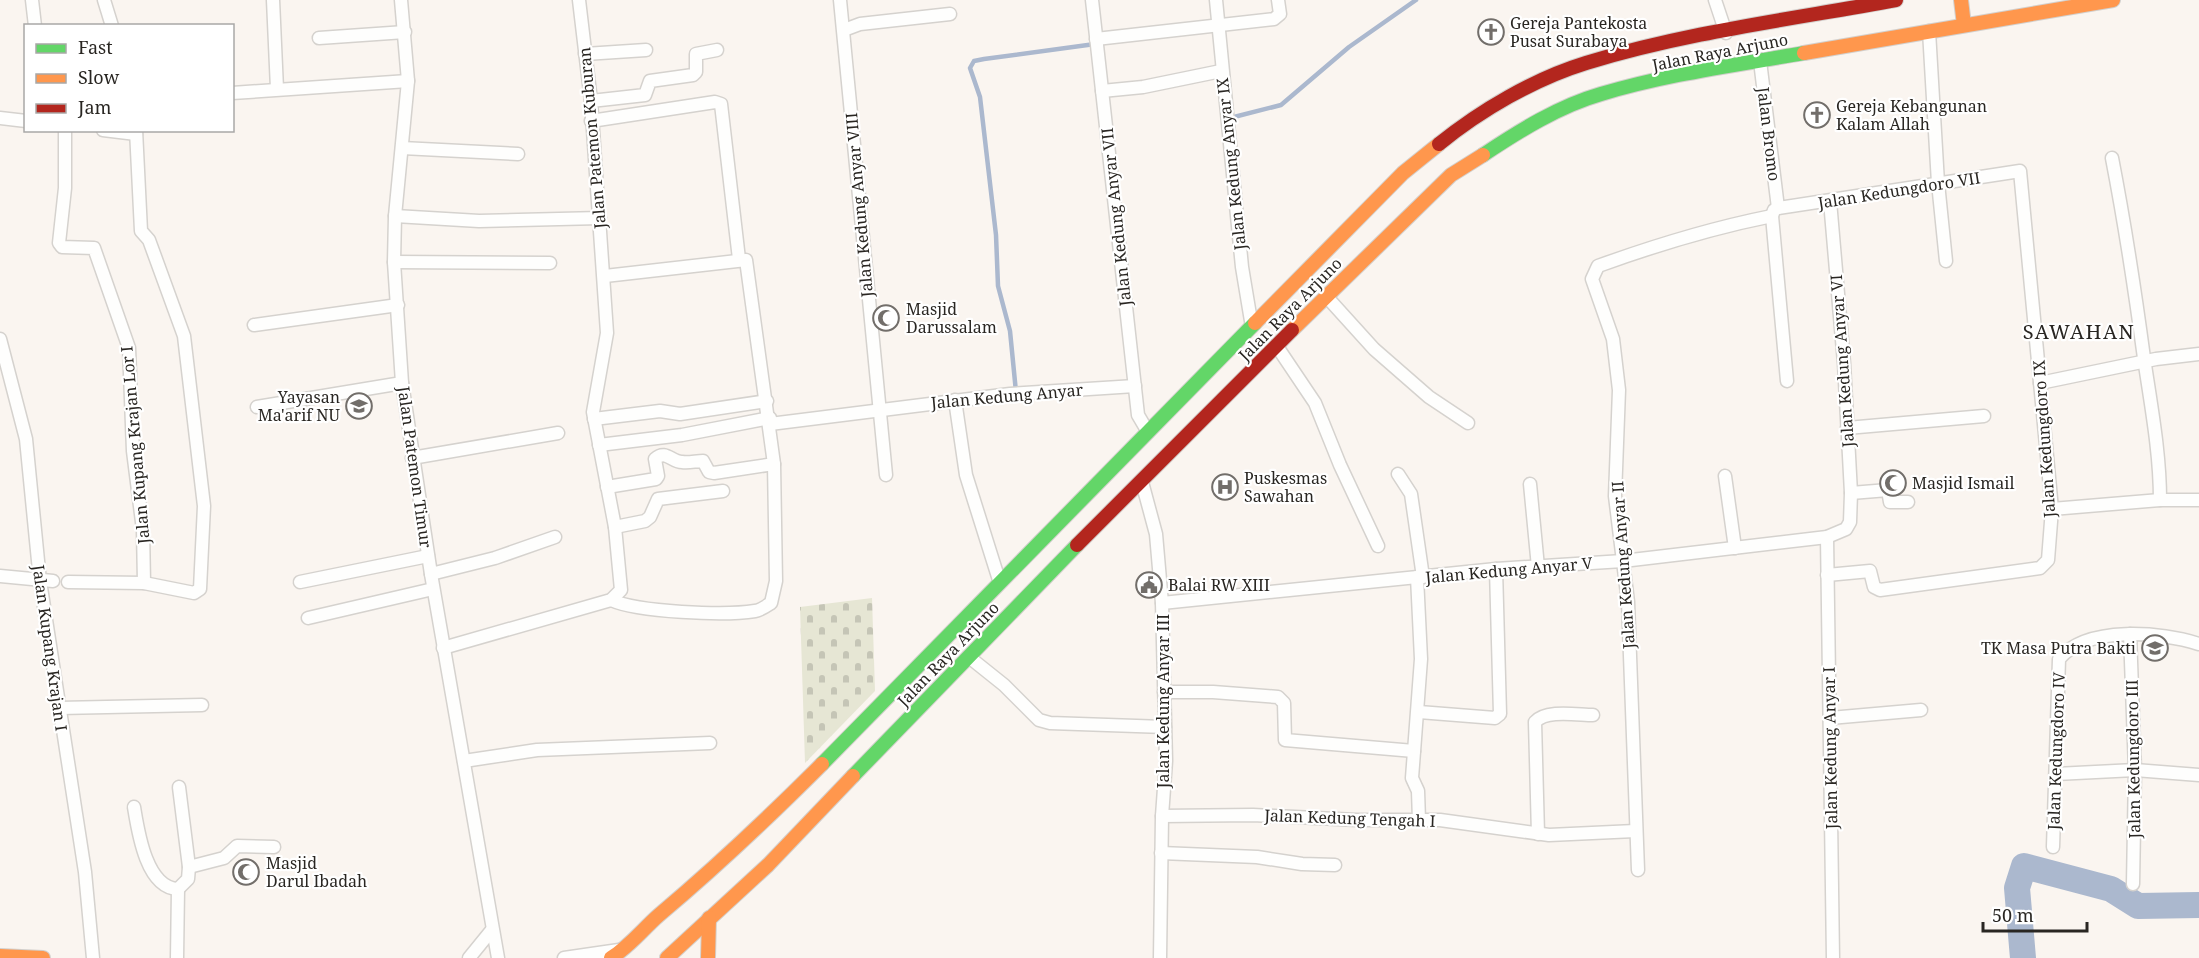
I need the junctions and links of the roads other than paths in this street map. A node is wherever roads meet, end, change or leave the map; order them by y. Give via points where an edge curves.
1 (32, 0) edge
2 (104, 0) edge
3 (273, 0) edge
4 (401, 0) edge
5 (579, 0) edge
6 (840, 0) edge
7 (1092, 0) edge
8 (1216, 0) edge
9 (1278, 0) edge
10 (1715, 0) edge
11 (1896, 0) edge
12 (1961, 0) edge
13 (1974, 0) edge
14 (2113, 0) edge
15 (950, 14) dead end
16 (1982, 22) junction
17 (35, 24) edge
18 (111, 24) edge
19 (1964, 25) junction
20 (1218, 27) junction
21 (844, 30) junction
22 (1929, 31) junction
23 (405, 32) junction
24 (1726, 33) junction
25 (319, 38) dead end
26 (1096, 42) junction
27 (646, 50) dead end
28 (717, 50) dead end
29 (585, 54) junction
30 (1760, 61) junction
31 (1221, 70) junction
32 (408, 81) junction
33 (277, 89) junction
34 (1102, 91) junction
35 (234, 93) edge
36 (591, 101) junction
37 (0, 118) edge
38 (24, 121) edge
39 (591, 121) junction
40 (65, 132) edge
41 (136, 132) edge
42 (402, 148) junction
43 (518, 154) dead end
44 (2112, 158) dead end
45 (2020, 171) joint
46 (1938, 183) junction
47 (1830, 201) junction
48 (1775, 212) junction
49 (395, 216) junction
50 (600, 218) junction
51 (739, 259) junction
52 (1946, 261) dead end
53 (394, 262) junction
54 (550, 263) dead end
55 (604, 276) junction
56 (1326, 296) junction
57 (398, 305) junction
58 (254, 325) dead end
59 (1251, 327) junction
60 (0, 339) edge
61 (1276, 345) junction
62 (2199, 354) edge
63 (2144, 362) junction
64 (1787, 381) dead end
65 (402, 383) junction
66 (2040, 383) junction
67 (1135, 386) junction
68 (766, 401) junction
69 (955, 402) junction
70 (257, 407) dead end
71 (878, 410) junction
72 (1984, 416) dead end
73 (594, 419) junction
74 (770, 421) junction
75 (1468, 423) dead end
76 (1847, 428) junction
77 (1148, 432) junction
78 (558, 433) dead end
79 (599, 445) junction
80 (412, 458) junction
81 (774, 464) junction
82 (1398, 474) dead end
83 (886, 475) dead end
84 (1725, 476) dead end
85 (1142, 482) junction
86 (1530, 484) dead end
87 (607, 487) junction
88 (723, 491) dead end
89 (1851, 493) junction
90 (2160, 500) junction
91 (2199, 500) edge
92 (1908, 502) dead end
93 (2052, 509) junction
94 (1850, 522) joint
95 (615, 527) junction
96 (555, 537) dead end
97 (1827, 537) junction
98 (1378, 546) dead end
99 (1735, 548) junction
100 (428, 556) junction
101 (1623, 561) junction
102 (1538, 567) junction
103 (1496, 569) junction
104 (431, 574) junction
105 (1827, 575) junction
106 (0, 576) edge
107 (1420, 577) junction
108 (1000, 580) junction
109 (40, 581) junction
110 (53, 581) dead end
111 (68, 582) dead end
112 (300, 582) dead end
113 (144, 583) junction
114 (434, 589) junction
115 (1031, 591) junction
116 (611, 600) junction
117 (1162, 603) junction
118 (308, 618) dead end
119 (1002, 621) junction
120 (2130, 634) junction
121 (2199, 644) edge
122 (443, 648) junction
123 (969, 657) junction
124 (1164, 692) junction
125 (202, 705) dead end
126 (59, 708) junction
127 (1920, 710) dead end
128 (1419, 712) junction
129 (1593, 716) dead end
130 (1830, 718) junction
131 (1165, 727) junction
132 (710, 743) dead end
133 (1414, 751) junction
134 (464, 761) junction
135 (2134, 770) junction
136 (2056, 774) junction
137 (2199, 775) edge
138 (179, 787) dead end
139 (134, 807) dead end
140 (1161, 816) junction
141 (1419, 820) junction
142 (1635, 831) junction
143 (1538, 834) junction
144 (274, 847) dead end
145 (2053, 847) dead end
146 (1161, 853) junction
147 (1335, 865) dead end
148 (189, 867) junction
149 (1638, 870) dead end
150 (2133, 885) dead end
151 (178, 889) junction
152 (709, 918) junction
153 (491, 930) junction
154 (625, 949) junction
155 (0, 956) edge
156 (43, 958) edge
157 (93, 958) edge
158 (177, 958) edge
159 (469, 958) edge
160 (498, 958) edge
161 (564, 958) edge
162 (611, 958) edge
163 (667, 958) edge
164 (708, 958) edge
165 (1160, 958) edge
166 (1833, 958) edge

1 - 17 street
2 - 18 street
3 - 33 street
4 - 23 street, Jalan Patemon Timur
5 - 29 street, Jalan Patemon Kuburan
6 - 21 street, Jalan Kedung Anyar VIII
7 - 26 street, Jalan Kedung Anyar VII
8 - 20 street, Jalan Kedung Anyar IX
9 - 20 street via 1280,14 1274,19
10 - 24 street
11 - 24 highway, Jalan Raya Arjuno
12 - 19 highway
13 - 16 highway
14 - 16 highway, Jalan Raya Arjuno
15 - 21 street via 860,24
16 - 19 highway, Jalan Raya Arjuno
19 - 22 highway, Jalan Raya Arjuno
20 - 26 street
20 - 31 street, Jalan Kedung Anyar IX
21 - 71 street, Jalan Kedung Anyar VIII
22 - 30 highway, Jalan Raya Arjuno
22 - 46 street
23 - 25 street
23 - 32 street, Jalan Patemon Timur
24 - 59 highway, Jalan Raya Arjuno via 1585,63 1525,88 1460,127 1403,173
26 - 34 street, Jalan Kedung Anyar VII
27 - 29 street
28 - 36 street via 696,54 693,75 650,81 645,94
29 - 36 street, Jalan Patemon Kuburan
30 - 48 street, Jalan Bromo
30 - 56 highway, Jalan Raya Arjuno via 1599,94 1527,126 1451,175
31 - 34 street via 1143,87
31 - 59 street, Jalan Kedung Anyar IX
32 - 33 street
32 - 42 street, Jalan Patemon Timur
33 - 35 street
34 - 67 street, Jalan Kedung Anyar VII
36 - 39 street, Jalan Patemon Kuburan
37 - 38 street
39 - 50 street, Jalan Patemon Kuburan
39 - 51 street via 721,104
40 - 113 street, Jalan Kupang Krajan Lor I via 65,188 59,243 62,247 94,248 129,348
41 - 113 street via 141,231 149,240 184,336 204,506 198,592
42 - 43 street
42 - 49 street, Jalan Patemon Timur
44 - 63 street
45 - 46 street, Jalan Kedungdoro VII
45 - 66 street, Jalan Kedungdoro IX
46 - 47 street, Jalan Kedungdoro VII
46 - 52 street
47 - 48 street, Jalan Kedungdoro VII
47 - 76 street, Jalan Kedung Anyar VI
48 - 64 street, Jalan Bromo
48 - 101 street, Jalan Kedung Anyar II via 1709,228 1598,266 1592,279 1613,339 1619,390 1615,496
49 - 50 street via 479,221
49 - 53 street, Jalan Patemon Timur
50 - 55 street, Jalan Patemon Kuburan
51 - 55 street
51 - 68 street via 747,263
53 - 54 street
53 - 57 street, Jalan Patemon Timur
55 - 73 street, Jalan Patemon Kuburan via 607,333 595,392
56 - 61 highway, Jalan Raya Arjuno
56 - 75 street via 1374,349 1429,397
57 - 58 street
57 - 65 street, Jalan Patemon Timur
59 - 77 highway, Jalan Raya Arjuno
60 - 109 street, Jalan Kupang Krajan I via 26,439
61 - 85 highway, Jalan Raya Arjuno
61 - 98 street via 1315,403
62 - 63 street
63 - 66 street
63 - 90 street
65 - 70 street
65 - 80 street, Jalan Patemon Timur
66 - 93 street, Jalan Kedungdoro IX
67 - 69 street, Jalan Kedung Anyar via 1016,393
67 - 77 street, Jalan Kedung Anyar VII via 1138,415
68 - 73 street via 680,414 660,411
68 - 74 street
69 - 71 street, Jalan Kedung Anyar
69 - 108 street via 966,475
71 - 74 street
71 - 83 street, Jalan Kedung Anyar VIII
72 - 76 street
73 - 79 street, Jalan Patemon Kuburan
74 - 79 street
74 - 81 street
76 - 89 street, Jalan Kedung Anyar VI
77 - 108 highway, Jalan Raya Arjuno
78 - 80 street
79 - 87 street, Jalan Patemon Kuburan
80 - 100 street, Jalan Patemon Timur
81 - 87 street via 709,472 703,461 681,463 660,456 655,459 656,480
81 - 116 street via 775,593 771,603 763,609 727,613
82 - 107 street via 1411,494
84 - 99 street
85 - 115 highway, Jalan Raya Arjuno
85 - 117 street, Jalan Kedung Anyar III via 1156,534
86 - 102 street
87 - 95 street, Jalan Patemon Kuburan
88 - 95 street via 658,499 650,517
89 - 92 street via 1888,490 1890,502
89 - 94 street, Jalan Kedung Anyar VI
90 - 91 street
90 - 93 street
93 - 105 street, Jalan Kedungdoro IX via 2046,564 2040,568 1880,590 1874,588 1870,571
94 - 97 street, Jalan Kedung Anyar V via 1846,529
95 - 116 street, Jalan Patemon Kuburan via 622,580 621,590
96 - 104 street
97 - 99 street, Jalan Kedung Anyar V
97 - 105 street, Jalan Kedung Anyar I
99 - 101 street, Jalan Kedung Anyar V
100 - 104 street, Jalan Patemon Timur
100 - 112 street
101 - 102 street, Jalan Kedung Anyar V
101 - 142 street, Jalan Kedung Anyar II via 1628,602
102 - 103 street, Jalan Kedung Anyar V
103 - 107 street, Jalan Kedung Anyar V
103 - 128 street via 1500,714 1495,718
104 - 114 street, Jalan Patemon Timur
105 - 130 street, Jalan Kedung Anyar I
106 - 109 street
107 - 117 street, Jalan Kedung Anyar V
107 - 128 street
108 - 115 highway via 1012,588
108 - 119 highway
108 - 154 highway, Jalan Raya Arjuno via 760,826
109 - 110 street
109 - 126 street, Jalan Kupang Krajan I
111 - 113 street
114 - 118 street
114 - 122 street, Jalan Patemon Timur
115 - 119 highway, Jalan Raya Arjuno
116 - 122 street
117 - 124 street, Jalan Kedung Anyar III
119 - 123 highway, Jalan Raya Arjuno
120 - 121 street, Jalan Kedungdoro IV via 2166,636
120 - 135 street, Jalan Kedungdoro III
120 - 136 street, Jalan Kedungdoro IV via 2082,644 2059,659
122 - 134 street, Jalan Patemon Timur
123 - 131 street via 1039,720
123 - 152 highway, Jalan Raya Arjuno via 768,865
124 - 131 street, Jalan Kedung Anyar III
124 - 133 street via 1278,697 1284,703 1285,740
125 - 126 street
126 - 157 street, Jalan Kupang Krajan I via 85,872
127 - 130 street
128 - 133 street
129 - 143 street via 1552,715 1535,722
130 - 166 street, Jalan Kedung Anyar I
131 - 140 street, Jalan Kedung Anyar III
132 - 134 street via 537,750
133 - 141 street via 1412,778 1418,791
134 - 153 street, Jalan Patemon Timur
135 - 136 street
135 - 137 street
135 - 150 street, Jalan Kedungdoro III
136 - 145 street, Jalan Kedungdoro IV
138 - 148 street
139 - 151 street via 145,858 166,886
140 - 141 street, Jalan Kedung Tengah I
140 - 146 street, Jalan Kedung Anyar III
141 - 143 street, Jalan Kedung Tengah I
142 - 143 street, Jalan Kedung Tengah I
142 - 149 street, Jalan Kedung Anyar II
144 - 148 street via 237,846 224,858
146 - 147 street
146 - 165 street, Jalan Kedung Anyar III
148 - 151 street via 188,879
151 - 158 street
152 - 163 highway, Jalan Raya Arjuno
152 - 164 highway
153 - 159 street
153 - 160 street, Jalan Patemon Timur
154 - 161 street
154 - 162 highway, Jalan Raya Arjuno
155 - 156 highway

